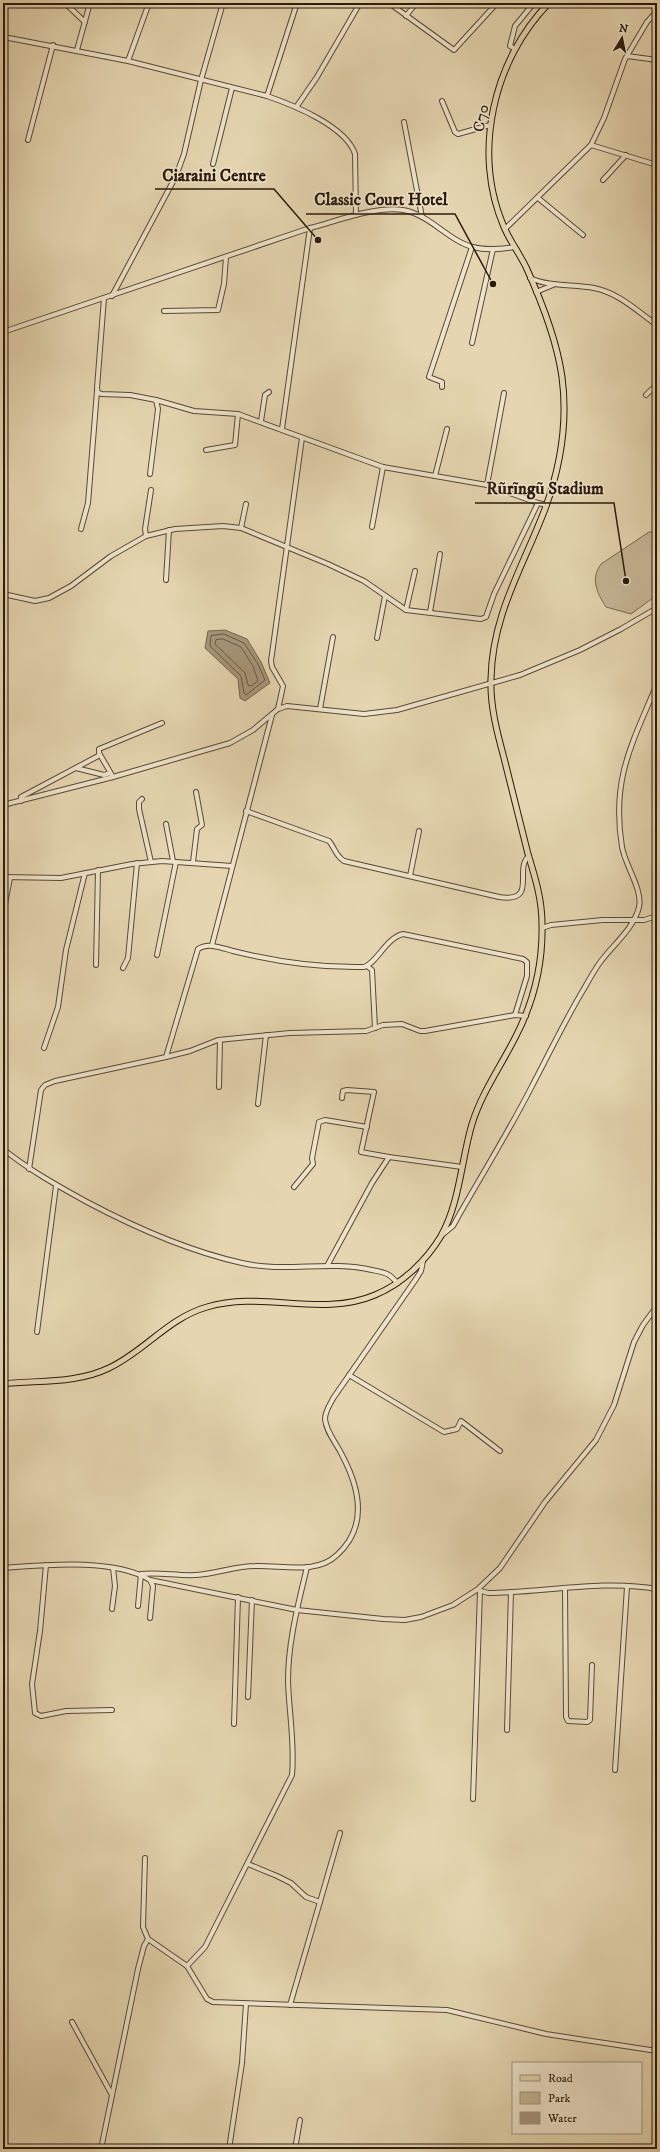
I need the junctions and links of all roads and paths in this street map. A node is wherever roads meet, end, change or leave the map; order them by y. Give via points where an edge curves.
1 (65, 3) edge
2 (90, 3) edge
3 (149, 3) edge
4 (223, 3) edge
5 (297, 3) edge
6 (360, 3) edge
7 (389, 3) edge
8 (416, 3) edge
9 (497, 3) edge
10 (534, 3) edge
11 (549, 3) edge
12 (657, 11) edge
13 (406, 16) junction
14 (85, 22) junction
15 (3, 39) edge
16 (53, 45) junction
17 (515, 49) junction
18 (3, 50) edge
19 (77, 50) junction
20 (627, 56) junction
21 (657, 60) edge
22 (128, 61) junction
23 (201, 80) junction
24 (232, 88) junction
25 (267, 96) junction
26 (442, 101) dead end
27 (297, 106) junction
28 (404, 122) dead end
29 (490, 125) junction
30 (28, 140) dead end
31 (591, 145) junction
32 (626, 155) junction
33 (213, 164) dead end
34 (657, 165) edge
35 (603, 180) dead end
36 (538, 198) junction
37 (356, 215) junction
38 (422, 217) junction
39 (310, 228) junction
40 (505, 229) junction
41 (583, 235) dead end
42 (472, 247) junction
43 (516, 247) junction
44 (493, 249) junction
45 (226, 257) junction
46 (530, 278) junction
47 (555, 285) junction
48 (536, 292) junction
49 (112, 296) junction
50 (104, 298) junction
51 (164, 311) dead end
52 (657, 326) edge
53 (3, 332) edge
54 (472, 343) dead end
55 (657, 384) edge
56 (442, 387) dead end
57 (97, 391) junction
58 (269, 392) dead end
59 (504, 394) dead end
60 (646, 395) dead end
61 (156, 400) junction
62 (238, 414) junction
63 (261, 421) junction
64 (282, 429) junction
65 (447, 429) dead end
66 (302, 438) junction
67 (206, 450) dead end
68 (383, 467) junction
69 (150, 474) dead end
70 (435, 476) junction
71 (487, 485) junction
72 (151, 490) dead end
73 (538, 503) junction
74 (246, 504) dead end
75 (547, 505) junction
76 (372, 527) dead end
77 (241, 528) junction
78 (81, 529) dead end
79 (169, 530) junction
80 (146, 536) junction
81 (286, 547) junction
82 (440, 554) dead end
83 (415, 571) dead end
84 (166, 580) dead end
85 (3, 594) edge
86 (385, 596) junction
87 (657, 608) edge
88 (406, 610) junction
89 (430, 612) junction
90 (333, 637) dead end
91 (377, 638) dead end
92 (490, 682) junction
93 (657, 684) edge
94 (278, 709) junction
95 (320, 709) junction
96 (272, 715) junction
97 (162, 723) dead end
98 (100, 755) junction
99 (75, 767) junction
100 (112, 775) junction
101 (196, 792) dead end
102 (142, 799) dead end
103 (21, 801) junction
104 (3, 805) edge
105 (246, 811) junction
106 (166, 824) dead end
107 (419, 831) dead end
108 (529, 856) junction
109 (151, 862) junction
110 (175, 862) junction
111 (193, 862) junction
112 (137, 863) junction
113 (232, 866) junction
114 (98, 870) junction
115 (85, 873) junction
116 (410, 876) junction
117 (3, 878) edge
118 (10, 878) junction
119 (3, 914) edge
120 (657, 916) edge
121 (634, 920) junction
122 (542, 928) junction
123 (212, 946) junction
124 (156, 955) dead end
125 (96, 965) dead end
126 (367, 966) junction
127 (123, 968) dead end
128 (515, 1015) junction
129 (526, 1016) junction
130 (375, 1028) junction
131 (266, 1035) junction
132 (220, 1040) junction
133 (44, 1048) dead end
134 (166, 1057) junction
135 (219, 1087) dead end
136 (342, 1098) dead end
137 (258, 1104) dead end
138 (367, 1127) junction
139 (4, 1149) edge
140 (389, 1157) junction
141 (3, 1160) edge
142 (462, 1167) junction
143 (29, 1169) junction
144 (56, 1186) junction
145 (294, 1187) dead end
146 (441, 1235) junction
147 (423, 1260) junction
148 (327, 1266) junction
149 (398, 1283) junction
150 (657, 1306) edge
151 (37, 1332) dead end
152 (349, 1375) junction
153 (3, 1384) edge
154 (500, 1451) dead end
155 (46, 1565) junction
156 (307, 1567) junction
157 (3, 1568) edge
158 (113, 1568) junction
159 (141, 1574) junction
160 (150, 1580) junction
161 (627, 1587) junction
162 (565, 1588) junction
163 (657, 1589) edge
164 (479, 1590) junction
165 (511, 1592) junction
166 (238, 1597) junction
167 (252, 1600) junction
168 (138, 1606) dead end
169 (112, 1609) dead end
170 (297, 1610) junction
171 (150, 1618) dead end
172 (592, 1665) dead end
173 (248, 1697) dead end
174 (112, 1710) dead end
175 (234, 1724) dead end
176 (507, 1730) dead end
177 (615, 1770) dead end
178 (472, 1798) dead end
179 (340, 1833) dead end
180 (145, 1858) dead end
181 (248, 1864) junction
182 (320, 1902) junction
183 (148, 1939) junction
184 (187, 1966) junction
185 (246, 2004) junction
186 (290, 2005) junction
187 (72, 2022) dead end
188 (657, 2051) edge
189 (112, 2095) junction
190 (300, 2120) dead end
191 (101, 2149) edge
192 (229, 2149) edge
193 (294, 2149) edge

1 - 14 street
2 - 14 street
3 - 22 street
4 - 23 street
5 - 25 street
6 - 27 street
7 - 13 street
8 - 13 street
9 - 13 street via 454,50
10 - 17 street via 515,26 510,46
11 - 17 main road, C70 / C70 via 536,17
12 - 20 street via 647,22
14 - 19 street
15 - 16 street
15 - 18 street
16 - 19 street
16 - 30 street
17 - 29 main road, C70 / C70 via 505,71
19 - 22 street
20 - 21 street
20 - 31 street
22 - 23 street
23 - 24 street
23 - 49 street via 184,154 176,176
24 - 25 street
24 - 33 street
25 - 27 street
26 - 29 street via 458,134
27 - 37 street via 324,122 353,147
28 - 38 street
29 - 40 main road, C70 / C70 via 490,172
31 - 32 street
31 - 36 street
32 - 34 street
32 - 35 street
36 - 40 street
36 - 41 street
37 - 38 street via 403,210
37 - 39 street
38 - 42 street
39 - 45 street
39 - 64 street
40 - 43 main road, C70 / C70
42 - 44 street
42 - 56 street via 429,377 442,382
43 - 44 street
43 - 46 main road, C70
44 - 54 street
45 - 49 street
45 - 51 street via 224,284 218,310
46 - 47 street
46 - 48 main road, C70
47 - 48 street
47 - 52 street via 585,286 607,291
48 - 75 main road, C70 via 560,366 564,405 559,455
49 - 50 street
50 - 53 street
50 - 57 street via 97,364
55 - 60 street
57 - 61 street via 102,394 130,395
57 - 78 street via 88,503
58 - 63 street via 265,395
59 - 71 street
61 - 62 street via 194,411
61 - 69 street via 158,409
62 - 63 street
62 - 67 street via 235,446
63 - 64 street
64 - 66 street
65 - 70 street
66 - 68 street
66 - 81 street
68 - 70 street
68 - 76 street
70 - 71 street
71 - 73 street
72 - 80 street
73 - 75 street
73 - 89 street via 494,594 486,617 478,619
74 - 77 street
75 - 92 main road, C70 via 509,591 496,635
77 - 79 street via 223,526
77 - 81 street
79 - 80 street
79 - 84 street
80 - 85 street via 49,598 35,601
81 - 86 street via 364,581
81 - 94 street via 271,661 283,686
82 - 89 street
83 - 88 street
86 - 88 street
86 - 91 street
87 - 92 street via 621,630 580,650 520,675
88 - 89 street
90 - 95 street
92 - 95 street via 379,714
92 - 108 main road, C70 via 498,739
93 - 121 street via 630,750 619,792 619,825 623,851 639,897 639,907
94 - 95 street via 287,706
94 - 96 street
96 - 100 street via 230,743
96 - 105 street
97 - 98 street via 106,745 99,749
98 - 99 street
98 - 100 street
99 - 100 street
99 - 103 street via 20,797
100 - 103 street
101 - 111 street via 202,825 198,829
102 - 109 street via 139,802 139,809
103 - 104 street
105 - 113 street
105 - 116 street via 329,841 335,854 344,861
106 - 110 street
107 - 116 street
108 - 116 street via 523,864 524,887 513,898 461,890
108 - 122 main road, C70 via 541,902
109 - 110 street
109 - 112 street
110 - 111 street
110 - 124 street
111 - 113 street
112 - 114 street
112 - 127 street via 128,958
113 - 123 street
114 - 115 street
114 - 125 street
115 - 118 street via 60,878
115 - 133 street via 66,950 58,1007
117 - 118 street
118 - 119 street
120 - 121 street
121 - 122 street via 603,920
121 - 146 street via 600,962 453,1226
122 - 129 main road, C70 via 536,985
123 - 126 street via 292,964 323,967
123 - 134 street via 198,949
126 - 128 street via 395,938 403,934 523,959 527,962 527,976
126 - 130 street via 372,970
128 - 129 street
128 - 130 street via 425,1031 402,1024
129 - 142 main road, C70 via 478,1109
130 - 131 street via 366,1031
131 - 132 street
131 - 137 street
132 - 134 street
132 - 135 street
134 - 143 street via 45,1085 40,1096
136 - 138 street via 343,1091 346,1090 374,1092
138 - 140 street via 361,1152
138 - 145 street via 324,1120 319,1122 313,1164
139 - 141 street
139 - 143 street
140 - 142 street
140 - 148 street
142 - 146 main road, C70 via 456,1196
143 - 144 street
144 - 148 street via 140,1229 220,1257 258,1266
144 - 151 street
146 - 147 main road, C70
147 - 149 main road, C70
147 - 152 street via 416,1279
148 - 149 street via 382,1272
149 - 153 main road, C70 via 376,1295 344,1304 234,1301 208,1306 176,1321 124,1360 107,1369 72,1379
150 - 164 street via 634,1342 614,1406 602,1430 545,1502 500,1568
152 - 154 street via 444,1432 457,1429 461,1421
152 - 156 street via 330,1404 325,1420 328,1431 354,1480 358,1513 350,1536 338,1554 328,1562
155 - 157 street
155 - 158 street
155 - 174 street via 32,1684 35,1713 41,1716 66,1711
156 - 159 street via 255,1566 197,1575
156 - 170 street
158 - 159 street
158 - 169 street via 115,1586
159 - 160 street
159 - 168 street
160 - 166 street
160 - 171 street via 153,1586
161 - 162 street
161 - 163 street
161 - 177 street
162 - 165 street
162 - 172 street via 568,1721 590,1720
164 - 165 street via 488,1594
164 - 170 street via 453,1605 405,1620
164 - 178 street
165 - 176 street
166 - 167 street
166 - 175 street
167 - 170 street
167 - 173 street
170 - 181 street via 289,1654 288,1682 294,1757 292,1775
179 - 182 street
180 - 183 street via 143,1927
181 - 182 street via 277,1876 306,1897
181 - 184 street via 205,1947
182 - 186 street
183 - 184 street
183 - 189 street via 138,1969
184 - 185 street via 207,1999 217,2003
185 - 186 street
185 - 192 street via 242,2063
186 - 188 street via 447,2010 546,2034
187 - 189 street
189 - 191 street
190 - 193 street

